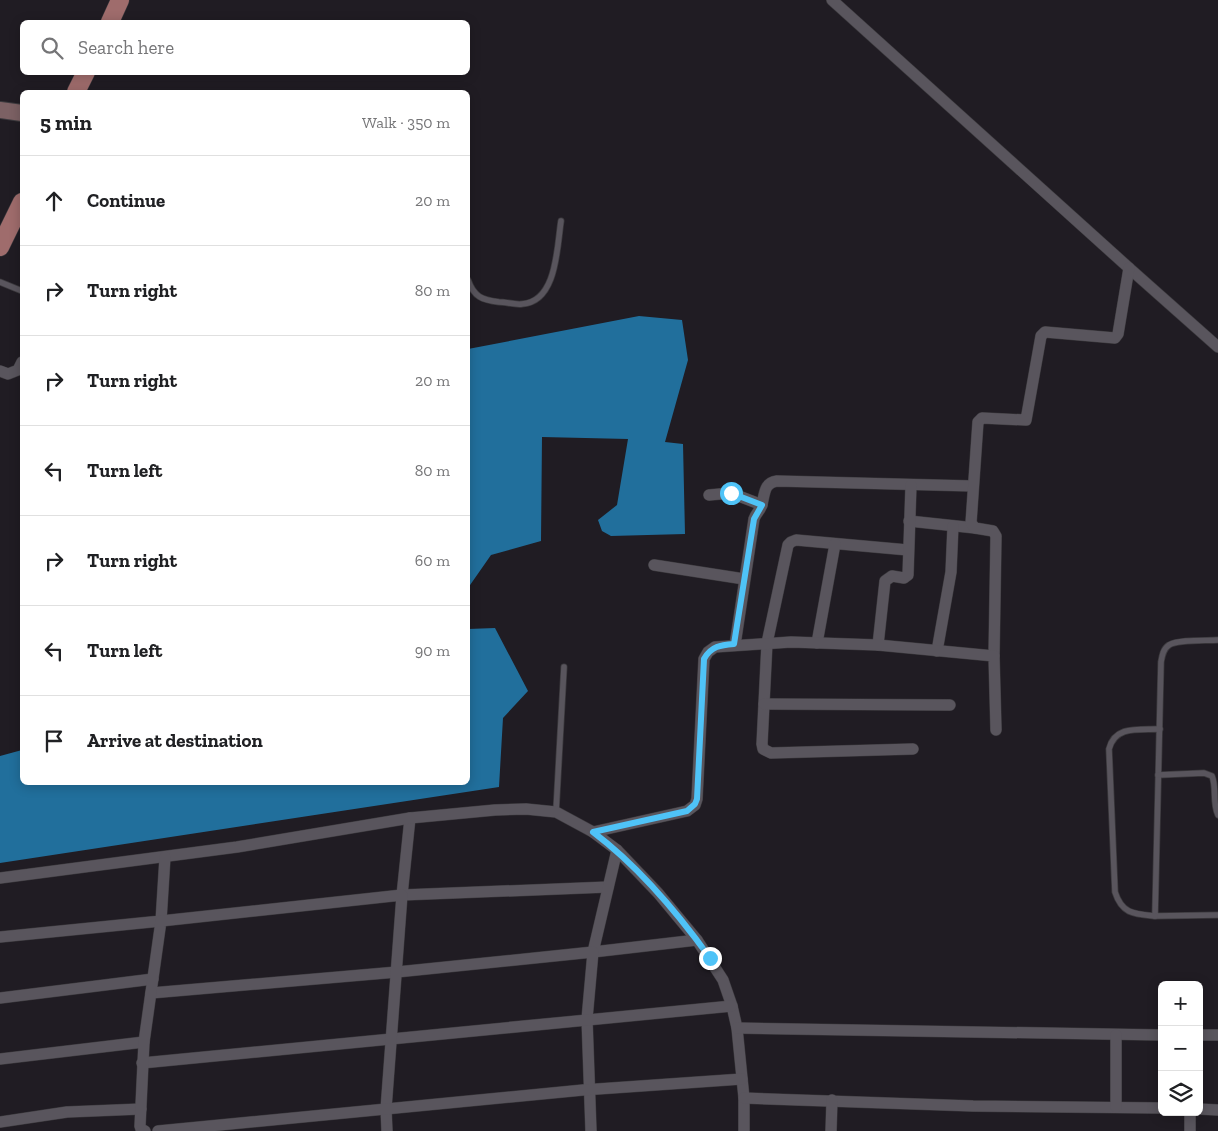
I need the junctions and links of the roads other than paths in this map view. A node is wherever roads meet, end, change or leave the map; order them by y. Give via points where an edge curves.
1 (120, 0) edge
2 (832, 0) edge
3 (111, 20) edge
4 (84, 75) edge
5 (77, 90) edge
6 (0, 110) edge
7 (20, 113) edge
8 (20, 206) edge
9 (561, 221) dead end
10 (0, 247) edge
11 (1128, 268) junction
12 (0, 282) edge
13 (470, 287) edge
14 (20, 290) edge
15 (1218, 347) edge
16 (20, 366) edge
17 (0, 371) edge
18 (911, 485) junction
19 (973, 486) junction
20 (709, 495) dead end
21 (762, 505) junction
22 (910, 521) junction
23 (953, 526) junction
24 (975, 528) junction
25 (835, 544) junction
26 (908, 550) junction
27 (654, 565) dead end
28 (744, 579) junction
29 (1218, 640) edge
30 (767, 643) junction
31 (817, 643) junction
32 (734, 644) junction
33 (878, 645) junction
34 (937, 651) junction
35 (994, 656) junction
36 (564, 667) dead end
37 (764, 704) junction
38 (950, 705) dead end
39 (1160, 729) junction
40 (996, 730) dead end
41 (913, 749) dead end
42 (1158, 775) junction
43 (556, 812) junction
44 (1218, 814) edge
45 (410, 818) junction
46 (593, 832) junction
47 (617, 850) junction
48 (165, 857) junction
49 (0, 878) edge
50 (608, 887) junction
51 (402, 895) junction
52 (1218, 915) edge
53 (1155, 916) junction
54 (161, 922) junction
55 (0, 938) edge
56 (697, 940) junction
57 (593, 952) junction
58 (397, 972) junction
59 (152, 979) junction
60 (151, 993) junction
61 (0, 998) edge
62 (732, 1006) junction
63 (587, 1019) junction
64 (737, 1028) junction
65 (1116, 1035) junction
66 (1158, 1035) edge
67 (1203, 1035) edge
68 (1218, 1035) edge
69 (391, 1039) junction
70 (144, 1042) junction
71 (0, 1059) edge
72 (142, 1063) junction
73 (742, 1079) junction
74 (589, 1090) junction
75 (744, 1098) junction
76 (832, 1100) junction
77 (1116, 1107) junction
78 (1158, 1108) edge
79 (141, 1109) junction
80 (386, 1109) junction
81 (1203, 1109) edge
82 (1218, 1110) edge
83 (1190, 1116) edge
84 (0, 1122) edge
85 (145, 1131) edge
86 (158, 1131) edge
87 (387, 1131) edge
88 (591, 1131) edge
89 (744, 1131) edge
90 (830, 1131) edge
91 (1190, 1131) edge

1 - 3 main road
2 - 11 street
4 - 5 main road
6 - 7 street
8 - 10 main road
9 - 13 lane via 551,282 540,299 523,304 484,300
11 - 15 street
11 - 19 street via 1115,338 1045,332 1041,336 1026,420 979,419
12 - 14 lane
16 - 17 street via 8,374
18 - 19 street
18 - 21 street via 777,481 765,488
18 - 22 street
19 - 24 street via 971,523
20 - 21 street via 736,494
21 - 28 street via 754,519
22 - 23 street
22 - 26 street
23 - 24 street
23 - 34 street via 951,572
24 - 35 street via 993,532 996,536
25 - 26 street
25 - 30 street via 796,540 788,545
25 - 31 street
26 - 33 street via 908,575 892,576 885,581
27 - 28 street
28 - 32 street
29 - 39 lane via 1182,642 1169,645 1163,652
30 - 31 street
30 - 32 street
30 - 37 street
31 - 33 street
32 - 46 street via 715,647 704,659 695,804 687,811
33 - 34 street
34 - 35 street
35 - 40 street
36 - 43 lane
37 - 38 street
37 - 41 street via 762,744 766,752
39 - 42 lane
39 - 53 lane via 1117,734 1108,749 1115,892 1118,902 1126,910 1136,915
42 - 44 lane via 1204,773 1212,776
42 - 53 lane
43 - 45 street via 495,810
43 - 46 street
45 - 48 street
45 - 51 street
46 - 47 street
47 - 50 street
47 - 56 street
48 - 49 street
48 - 54 street
50 - 51 street
50 - 57 street
51 - 54 street
51 - 58 street
52 - 53 lane
54 - 55 street
54 - 59 street
56 - 57 street
56 - 62 street via 723,980
57 - 58 street
57 - 63 street
58 - 60 street
58 - 69 street
59 - 60 street
59 - 61 street
60 - 70 street
62 - 63 street
62 - 64 street
63 - 69 street
63 - 74 street
64 - 65 street
64 - 73 street
65 - 66 street
65 - 77 street
67 - 68 street
69 - 72 street
69 - 80 street
70 - 71 street
70 - 72 street
72 - 79 street
73 - 74 street
73 - 75 street
74 - 80 street
74 - 88 street
75 - 76 street
75 - 89 street
76 - 77 street via 972,1106
76 - 90 street
77 - 78 street
79 - 84 street via 67,1112
79 - 85 street via 140,1126
80 - 86 street
80 - 87 street
81 - 82 street
83 - 91 street

